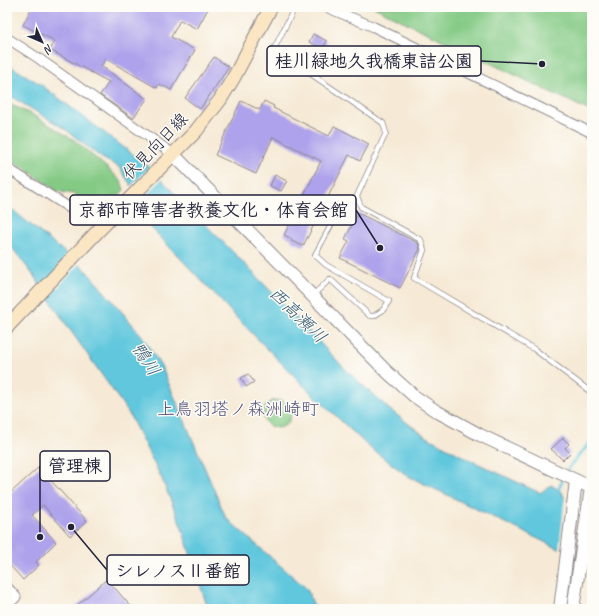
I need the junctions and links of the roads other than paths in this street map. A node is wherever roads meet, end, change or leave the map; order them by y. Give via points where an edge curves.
1 (271, 7) edge
2 (295, 7) edge
3 (326, 7) edge
4 (7, 38) edge
5 (592, 133) edge
6 (170, 157) junction
7 (7, 168) edge
8 (338, 212) dead end
9 (108, 221) junction
10 (313, 295) junction
11 (7, 327) edge
12 (592, 393) edge
13 (576, 481) junction
14 (592, 488) edge
15 (7, 587) edge
16 (562, 594) junction
17 (574, 596) junction
18 (7, 606) edge
19 (560, 609) edge
20 (573, 609) edge

1 - 6 main road, 伏見向日線 via 220,100 196,131
2 - 12 lane via 274,49 383,123 386,133 357,196 361,208 420,240 424,250 414,278 534,349
3 - 5 street via 374,27
4 - 6 street via 167,149
6 - 9 main road, 伏見向日線
6 - 10 street
7 - 9 street via 76,212
8 - 10 lane via 315,255 326,265 389,301 383,310 370,316 330,279
9 - 11 main road, 伏見向日線
10 - 13 street via 394,379 424,403 474,432
13 - 14 street
13 - 16 street
14 - 17 street
15 - 18 street via 16,598
16 - 17 street
16 - 19 street
17 - 20 street

